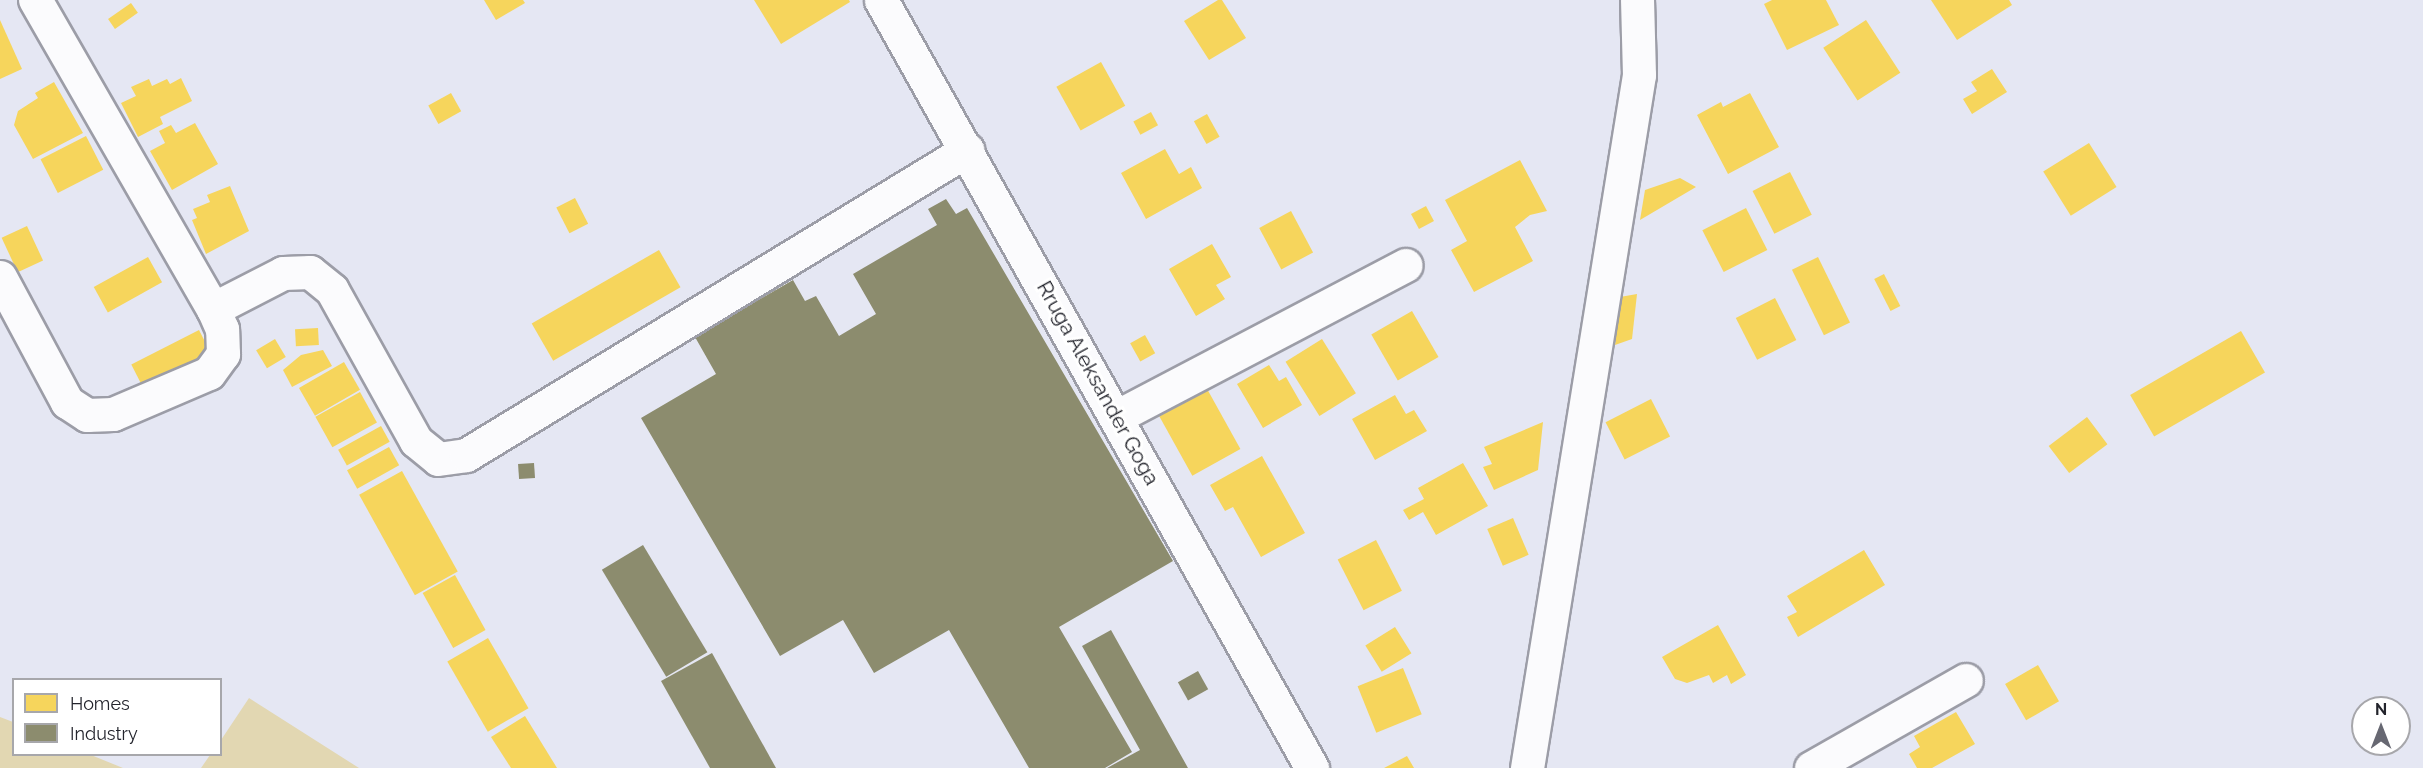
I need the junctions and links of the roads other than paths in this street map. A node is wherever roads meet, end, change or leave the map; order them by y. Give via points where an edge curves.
1 (35, 0) edge
2 (881, 0) edge
3 (1637, 0) edge
4 (968, 150) junction
5 (1405, 265) dead end
6 (0, 277) edge
7 (213, 309) junction
8 (1116, 417) junction
9 (1966, 681) dead end
10 (1312, 768) edge
11 (1527, 768) edge
12 (1811, 768) edge

1 - 7 street
2 - 4 street, Rruga Aleksander Goga
3 - 11 street via 1639,75
4 - 7 street via 466,455 438,459 416,441 332,290 309,272 283,273
4 - 8 street, Rruga Aleksander Goga
5 - 8 street
6 - 7 street via 67,402 87,415 113,414 209,373 223,354 222,329
8 - 10 street, Rruga Aleksander Goga
9 - 12 street

